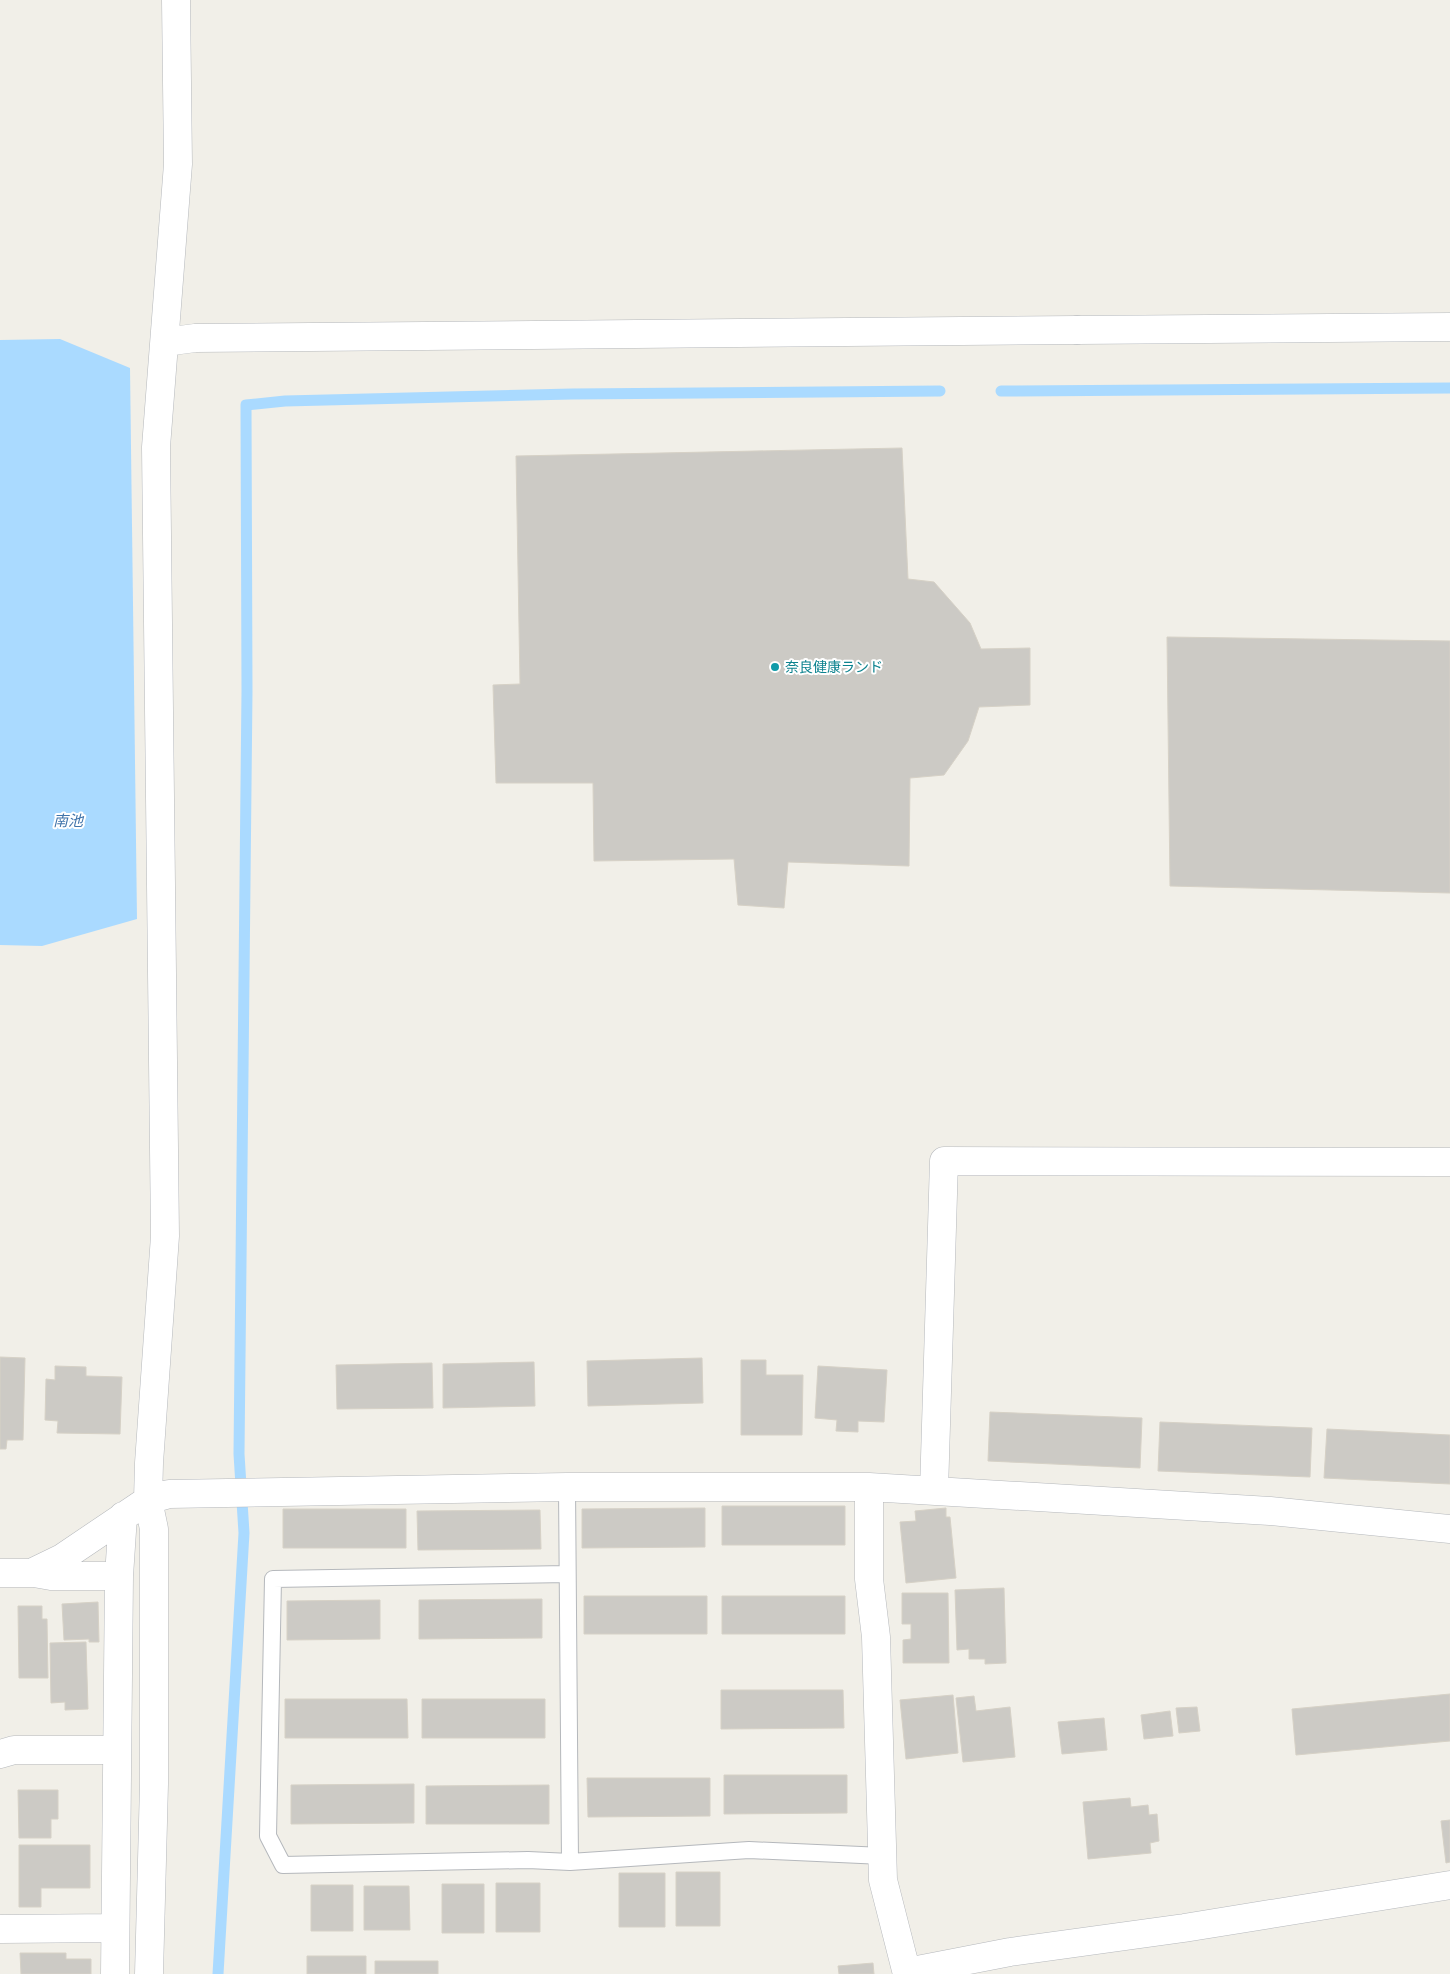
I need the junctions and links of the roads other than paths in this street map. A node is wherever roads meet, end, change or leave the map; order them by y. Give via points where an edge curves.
1 (176, 0) edge
2 (1450, 327) edge
3 (165, 342) junction
4 (1450, 1162) edge
5 (567, 1487) junction
6 (869, 1487) junction
7 (934, 1491) junction
8 (148, 1500) junction
9 (123, 1516) junction
10 (1450, 1529) edge
11 (0, 1573) edge
12 (31, 1573) junction
13 (567, 1574) junction
14 (119, 1576) junction
15 (117, 1750) junction
16 (0, 1754) edge
17 (883, 1856) junction
18 (570, 1862) junction
19 (1450, 1885) edge
20 (115, 1928) junction
21 (0, 1929) edge
22 (907, 1973) edge
23 (115, 1974) edge
24 (149, 1974) edge

1 - 3 street via 178,164
2 - 3 street via 205,338
3 - 8 street via 156,447 165,1236
4 - 7 street via 944,1161
5 - 6 street
5 - 8 street via 216,1492 169,1494
5 - 13 lane
6 - 7 street
6 - 17 street via 869,1579 876,1638
7 - 10 street via 1270,1511
8 - 9 street
8 - 24 street via 154,1530 154,1784
9 - 12 street via 62,1558
9 - 14 street
11 - 12 street
12 - 14 street
13 - 18 lane
13 - 18 lane via 273,1579 268,1836 283,1865
14 - 15 street
15 - 16 street via 14,1750
15 - 20 street
17 - 18 lane via 749,1850
17 - 22 street via 883,1880
19 - 22 street via 1010,1952
20 - 21 street
20 - 23 street

